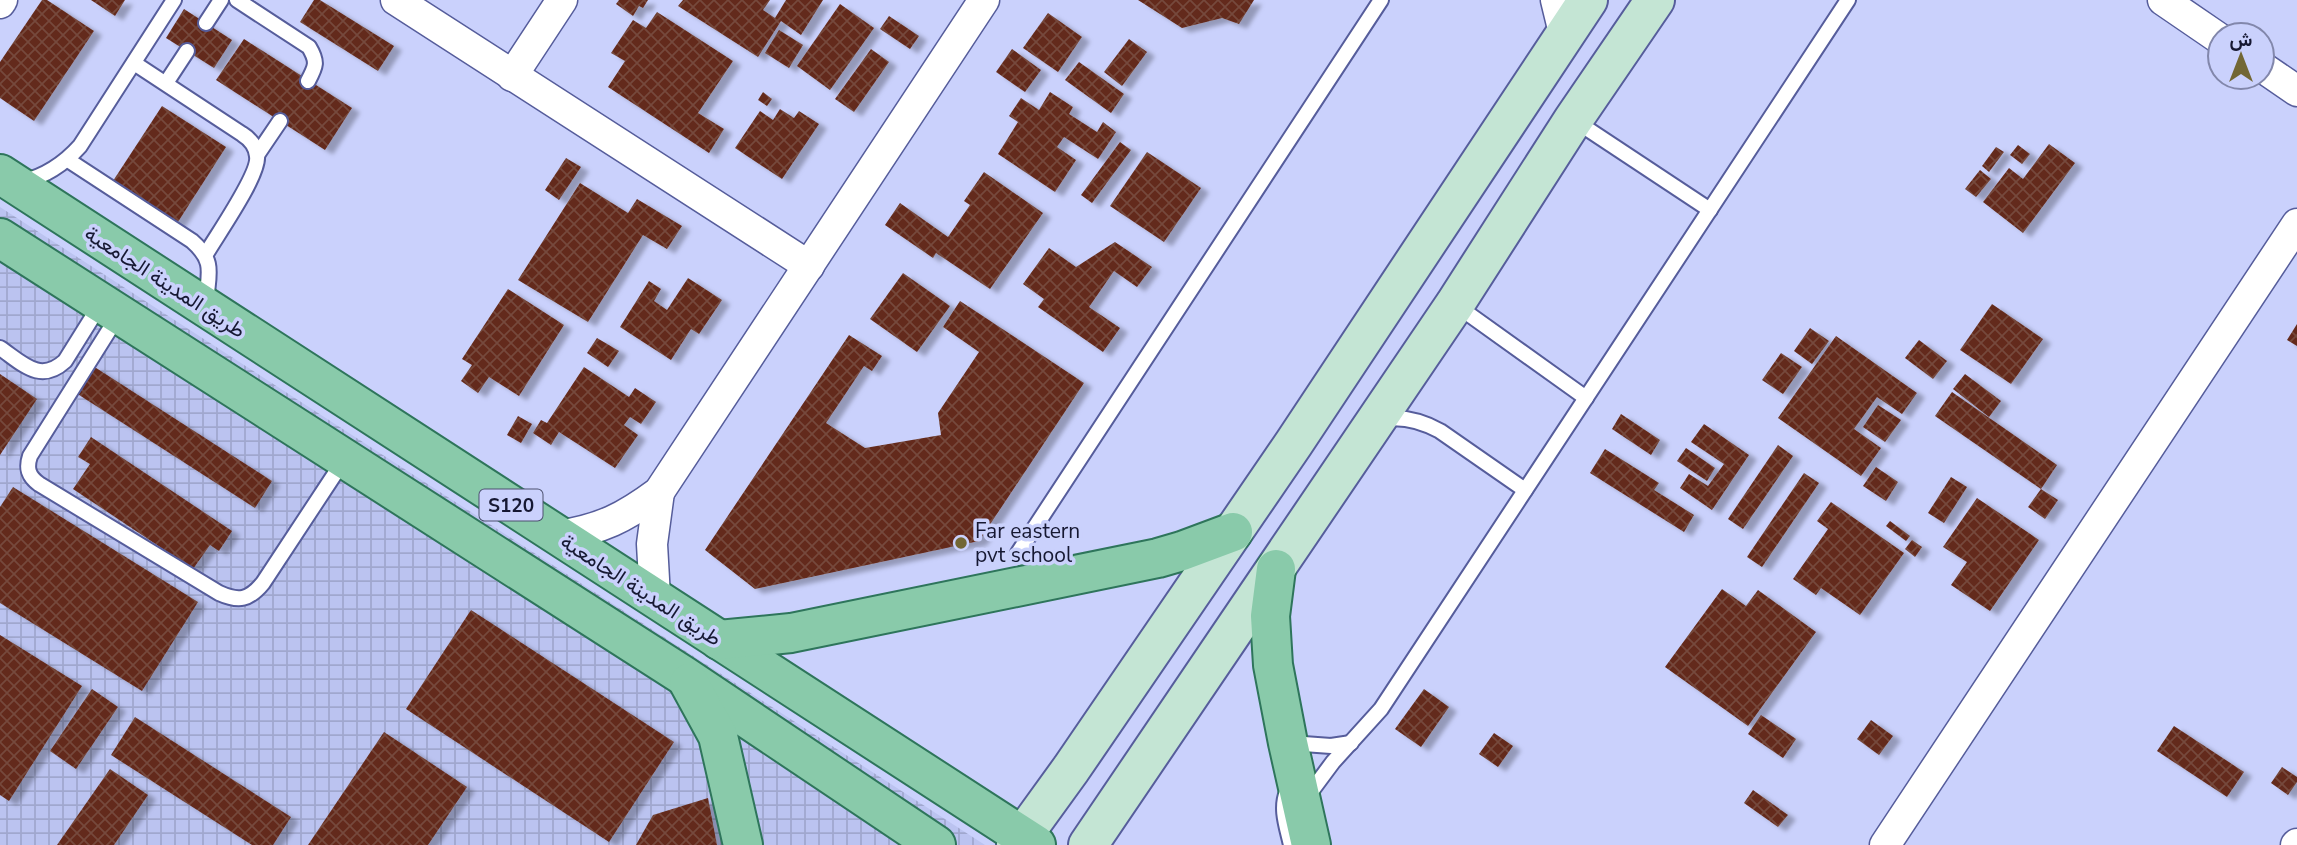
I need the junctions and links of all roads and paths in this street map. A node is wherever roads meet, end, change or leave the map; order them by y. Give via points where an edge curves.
1 (174, 0) edge
2 (221, 0) edge
3 (237, 0) edge
4 (396, 0) edge
5 (562, 0) edge
6 (985, 0) edge
7 (1381, 0) edge
8 (1556, 0) edge
9 (1588, 0) edge
10 (1654, 0) edge
11 (2163, 0) edge
12 (1847, 1) edge
13 (206, 23) dead end
14 (2206, 29) edge
15 (1565, 37) junction
16 (187, 51) dead end
17 (134, 63) junction
18 (512, 76) junction
19 (2276, 77) edge
20 (308, 81) dead end
21 (166, 83) junction
22 (2297, 91) edge
23 (1573, 120) junction
24 (280, 121) dead end
25 (257, 155) junction
26 (68, 160) junction
27 (7, 179) edge
28 (1710, 210) junction
29 (2297, 224) edge
30 (0, 238) edge
31 (206, 254) junction
32 (809, 266) junction
33 (1455, 304) junction
34 (205, 308) junction
35 (110, 310) junction
36 (0, 348) edge
37 (1586, 398) junction
38 (1374, 421) junction
39 (345, 459) junction
40 (1525, 490) junction
41 (659, 492) junction
42 (1233, 532) junction
43 (558, 536) junction
44 (1018, 553) dead end
45 (1276, 569) junction
46 (655, 597) junction
47 (719, 640) junction
48 (684, 676) junction
49 (1288, 743) junction
50 (1351, 743) junction
51 (1300, 792) junction
52 (1052, 796) junction
53 (979, 808) junction
54 (1093, 838) edge
55 (1025, 842) edge
56 (743, 845) edge
57 (936, 845) edge
58 (956, 845) edge
59 (1290, 845) edge
60 (1311, 845) edge
61 (1885, 845) edge

1 - 17 lane
2 - 13 lane
3 - 20 lane via 309,47 315,67
4 - 18 street
5 - 18 street
6 - 32 street
7 - 44 lane
8 - 15 street
9 - 15 main road
10 - 23 main road
11 - 14 street
12 - 28 lane
15 - 42 main road
16 - 21 lane
17 - 21 lane
17 - 26 lane
18 - 32 street
19 - 22 street
21 - 25 lane via 249,139
23 - 28 lane
23 - 33 main road
24 - 25 lane
25 - 31 lane via 255,172
26 - 27 lane via 34,179
26 - 31 lane via 192,240
27 - 34 main road, طريق المدينة الجامعية / S120
28 - 37 lane
29 - 61 street
30 - 35 main road, S120
31 - 34 lane
32 - 41 street
33 - 37 lane
33 - 38 main road
34 - 43 main road, طريق المدينة الجامعية / S120
35 - 36 lane via 65,362 48,372 38,372
35 - 39 main road, S120
35 - 39 lane via 30,456 28,472 39,484 219,593 244,598 263,583
37 - 40 lane
38 - 40 lane via 1391,418 1425,423
38 - 45 main road
39 - 48 main road, S120
40 - 50 lane via 1381,709
41 - 43 street via 612,522
41 - 46 street via 652,544
42 - 47 main road via 1158,558 791,633
42 - 52 main road
43 - 46 main road, طريق المدينة الجامعية / S120
45 - 49 main road via 1270,640
45 - 54 main road
46 - 47 main road, طريق المدينة الجامعية / S120
47 - 53 main road, طريق المدينة الجامعية / S120
48 - 56 main road via 718,736
48 - 57 main road, S120
49 - 50 lane
49 - 51 main road
50 - 51 lane
51 - 59 lane via 1286,793 1283,802
51 - 60 main road
52 - 54 main road via 1057,807
52 - 55 main road
53 - 55 main road, طريق المدينة الجامعية / S120
53 - 58 main road via 971,833

